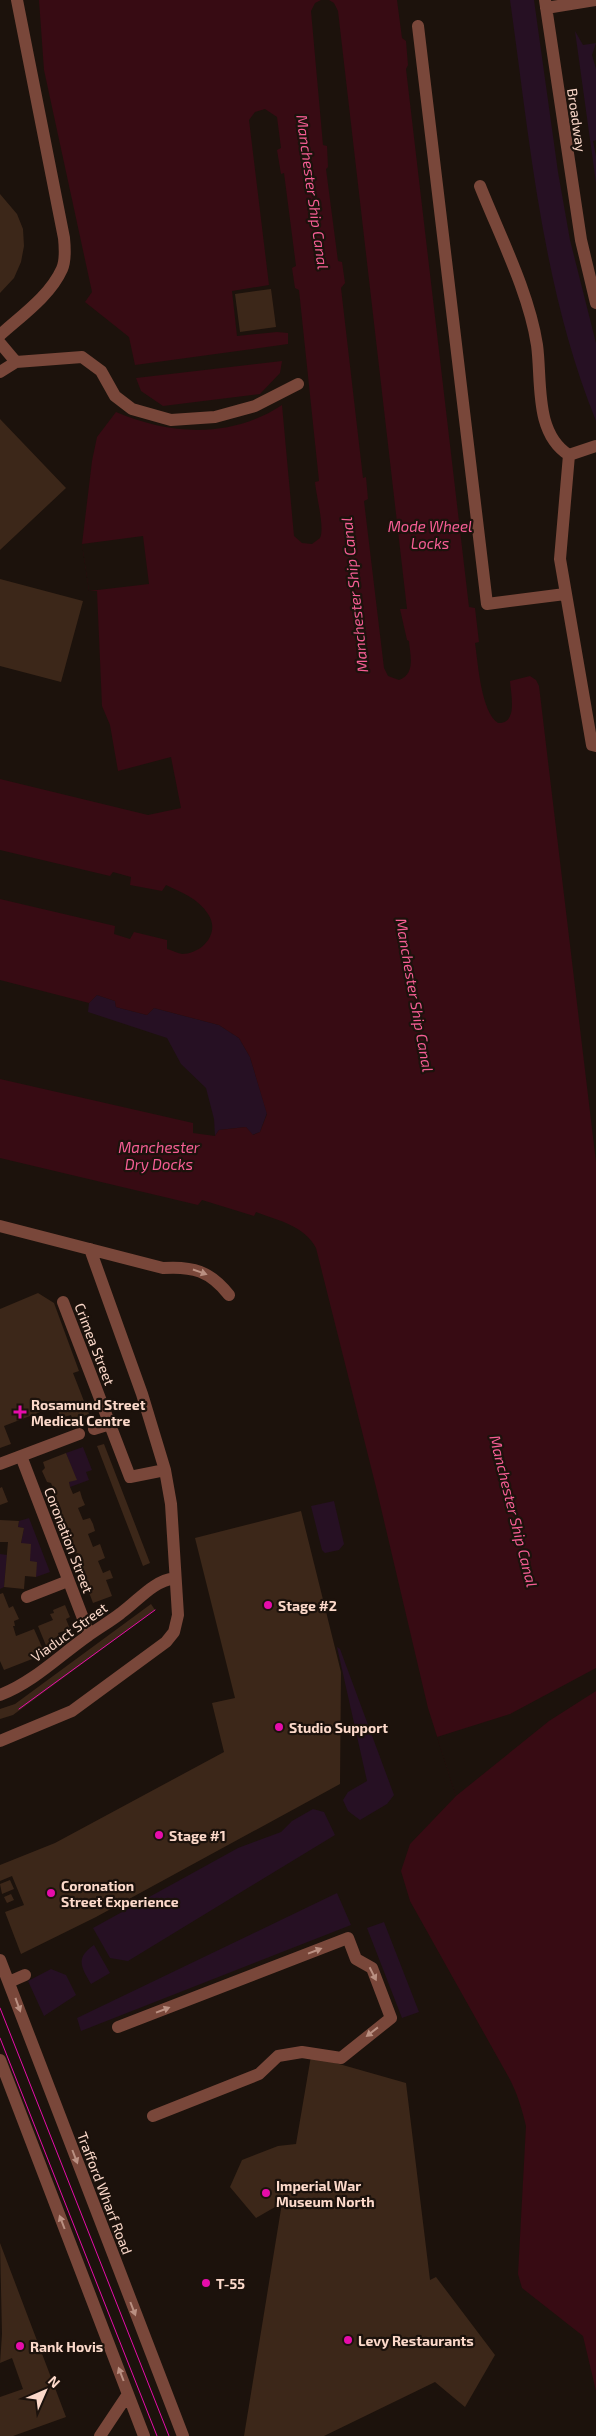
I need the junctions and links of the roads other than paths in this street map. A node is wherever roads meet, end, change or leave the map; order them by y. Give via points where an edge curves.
1 (17, 0) edge
2 (595, 0) edge
3 (546, 4) edge
4 (418, 26) dead end
5 (480, 186) dead end
6 (596, 303) edge
7 (0, 335) edge
8 (0, 343) edge
9 (16, 362) junction
10 (0, 372) edge
11 (298, 384) dead end
12 (596, 446) edge
13 (569, 455) junction
14 (566, 594) junction
15 (596, 746) edge
16 (0, 1226) edge
17 (90, 1249) junction
18 (229, 1295) dead end
19 (63, 1302) dead end
20 (110, 1424) junction
21 (94, 1429) dead end
22 (78, 1434) dead end
23 (21, 1456) junction
24 (0, 1464) edge
25 (165, 1470) junction
26 (176, 1578) junction
27 (68, 1581) junction
28 (27, 1597) dead end
29 (89, 1634) junction
30 (0, 1696) edge
31 (0, 1741) edge
32 (0, 1960) edge
33 (25, 1975) dead end
34 (9, 1982) junction
35 (118, 2027) dead end
36 (0, 2060) edge
37 (153, 2116) dead end
38 (128, 2394) junction
39 (100, 2436) edge
40 (144, 2436) edge
41 (184, 2436) edge

1 - 7 street via 65,253 54,283
2 - 3 street
3 - 6 street, Broadway via 581,240
4 - 14 street via 487,604
5 - 13 street via 528,308 536,344 542,409 549,435 558,448
8 - 9 street
9 - 10 street
9 - 11 street via 82,357 101,371 115,396 132,409 171,420 215,417 255,406
12 - 13 street
13 - 14 street via 560,559
14 - 15 street via 592,745
16 - 17 street
17 -> 18 street via 163,1268 183,1267 206,1273
17 - 25 street via 142,1394
19 - 20 street, Crimea Street
20 - 21 street
20 - 25 street, Crimea Street via 130,1476
22 - 23 street
23 - 24 street
23 - 27 street, Coronation Street
25 - 26 street via 171,1504
26 - 29 street, Viaduct Street via 151,1587
26 - 31 street via 178,1615 174,1632 166,1642 72,1712
27 - 28 street
27 - 29 street, Coronation Street
29 - 30 street, Viaduct Street via 47,1668
32 - 34 street, Trafford Wharf Road
33 - 34 street
34 -> 41 street, Trafford Wharf Road
35 -> 37 street via 348,1938 356,1959 372,1968 391,2018 341,2058 302,2052 278,2056 259,2074
38 -> 36 street
38 - 39 street
38 - 40 street

